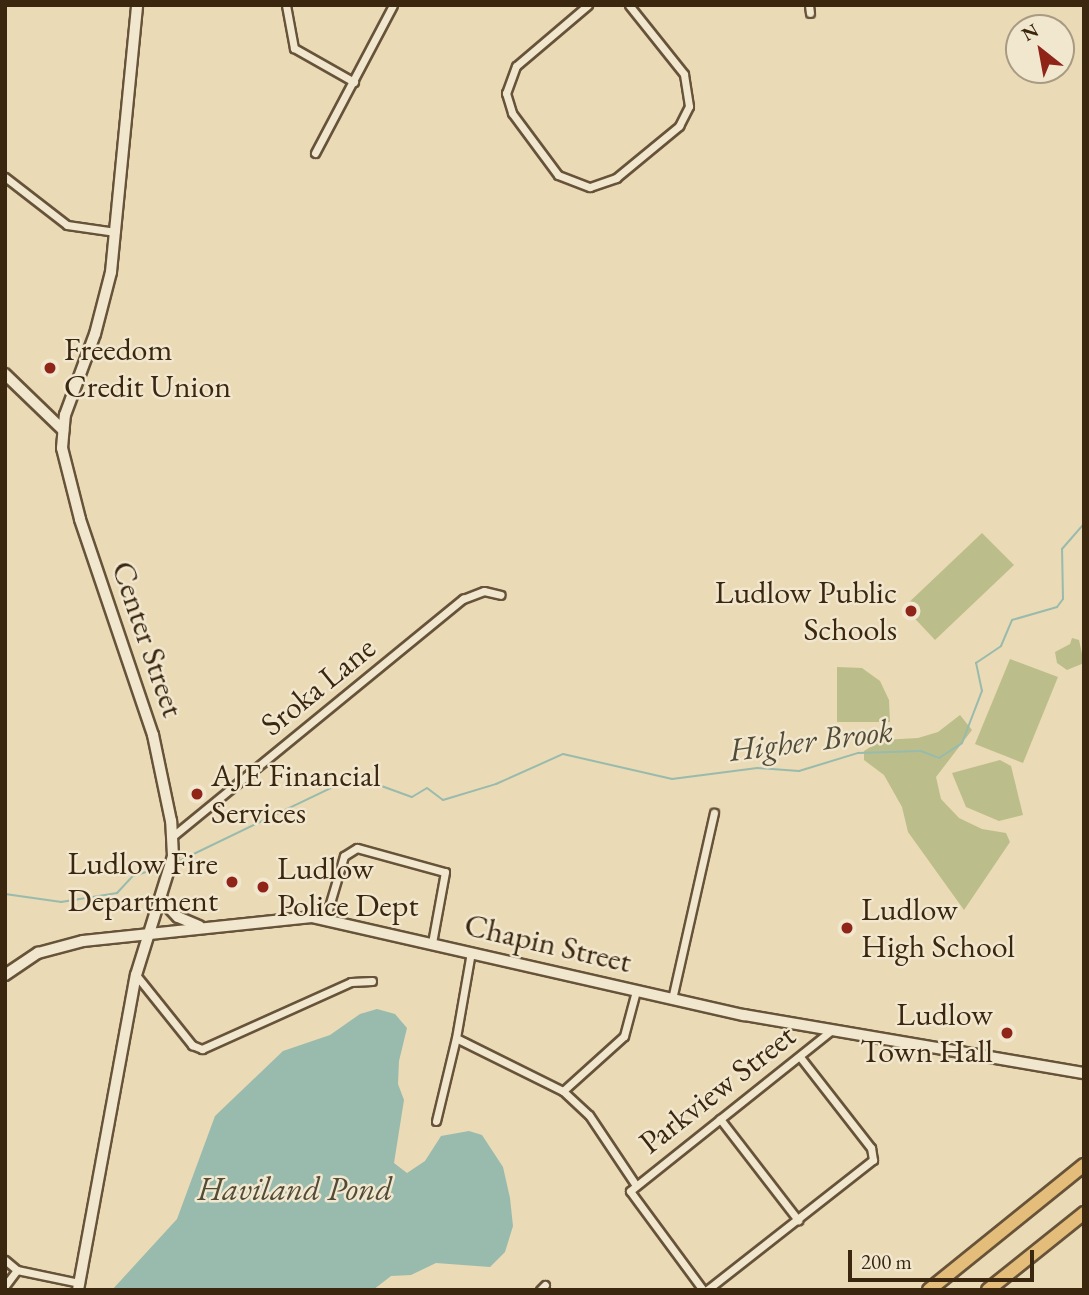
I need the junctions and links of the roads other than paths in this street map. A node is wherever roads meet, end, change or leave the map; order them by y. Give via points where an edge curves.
1 (137, 5) edge
2 (286, 5) edge
3 (393, 5) edge
4 (587, 5) edge
5 (629, 5) edge
6 (354, 82) junction
7 (316, 153) dead end
8 (5, 177) edge
9 (115, 232) junction
10 (5, 374) edge
11 (63, 430) junction
12 (501, 594) dead end
13 (714, 813) dead end
14 (173, 836) junction
15 (162, 900) junction
16 (325, 920) junction
17 (200, 926) junction
18 (148, 934) junction
19 (432, 943) junction
20 (471, 952) junction
21 (5, 975) edge
22 (136, 975) junction
23 (372, 981) dead end
24 (636, 991) junction
25 (672, 999) junction
26 (829, 1032) junction
27 (456, 1038) junction
28 (800, 1058) junction
29 (1084, 1073) edge
30 (563, 1091) junction
31 (720, 1119) junction
32 (436, 1121) dead end
33 (1084, 1165) edge
34 (635, 1184) junction
35 (1084, 1213) edge
36 (798, 1220) junction
37 (5, 1260) edge
38 (17, 1270) junction
39 (5, 1286) edge
40 (78, 1287) edge
41 (705, 1290) edge
42 (929, 1290) edge
43 (988, 1290) edge
44 (998, 1290) edge

1 - 9 main road, Center Street
2 - 6 street via 294,48
3 - 6 street
4 - 5 street via 516,66 506,93 512,113 558,175 590,187 616,178 679,126 689,106 684,74
6 - 7 street
8 - 9 street via 67,225
9 - 11 main road, Center Street via 104,302
10 - 11 main road
11 - 14 main road, Center Street via 69,486 153,735
12 - 14 street, Sroka Lane via 484,591 463,599
13 - 25 street
14 - 15 main road, Center Street via 173,862
15 - 17 main road via 178,917
15 - 18 main road, Center Street
16 - 17 main road, Chapin Street via 300,917
16 - 19 main road, Chapin Street
16 - 19 street via 344,855 358,848 445,872
17 - 18 main road, Chapin Street
18 - 21 main road, Chapin Street via 58,946
18 - 22 main road, Center Street
19 - 20 main road, Chapin Street
20 - 24 main road, Chapin Street
20 - 27 street
22 - 23 street via 192,1045 202,1049 351,982
22 - 40 main road, Center Street
24 - 25 main road, Chapin Street
24 - 30 street via 624,1036
25 - 26 main road, Chapin Street
26 - 28 street, Parkview Street
26 - 29 main road, Chapin Street
27 - 30 street
27 - 32 street
28 - 31 street, Parkview Street
28 - 36 street via 874,1155 870,1165
30 - 34 street via 589,1115
31 - 34 street, Parkview Street
31 - 36 street
33 - 42 highway
34 - 41 street via 630,1191 632,1199
35 - 43 highway
35 - 44 highway
36 - 41 street
37 - 38 street
38 - 39 street
38 - 40 street

